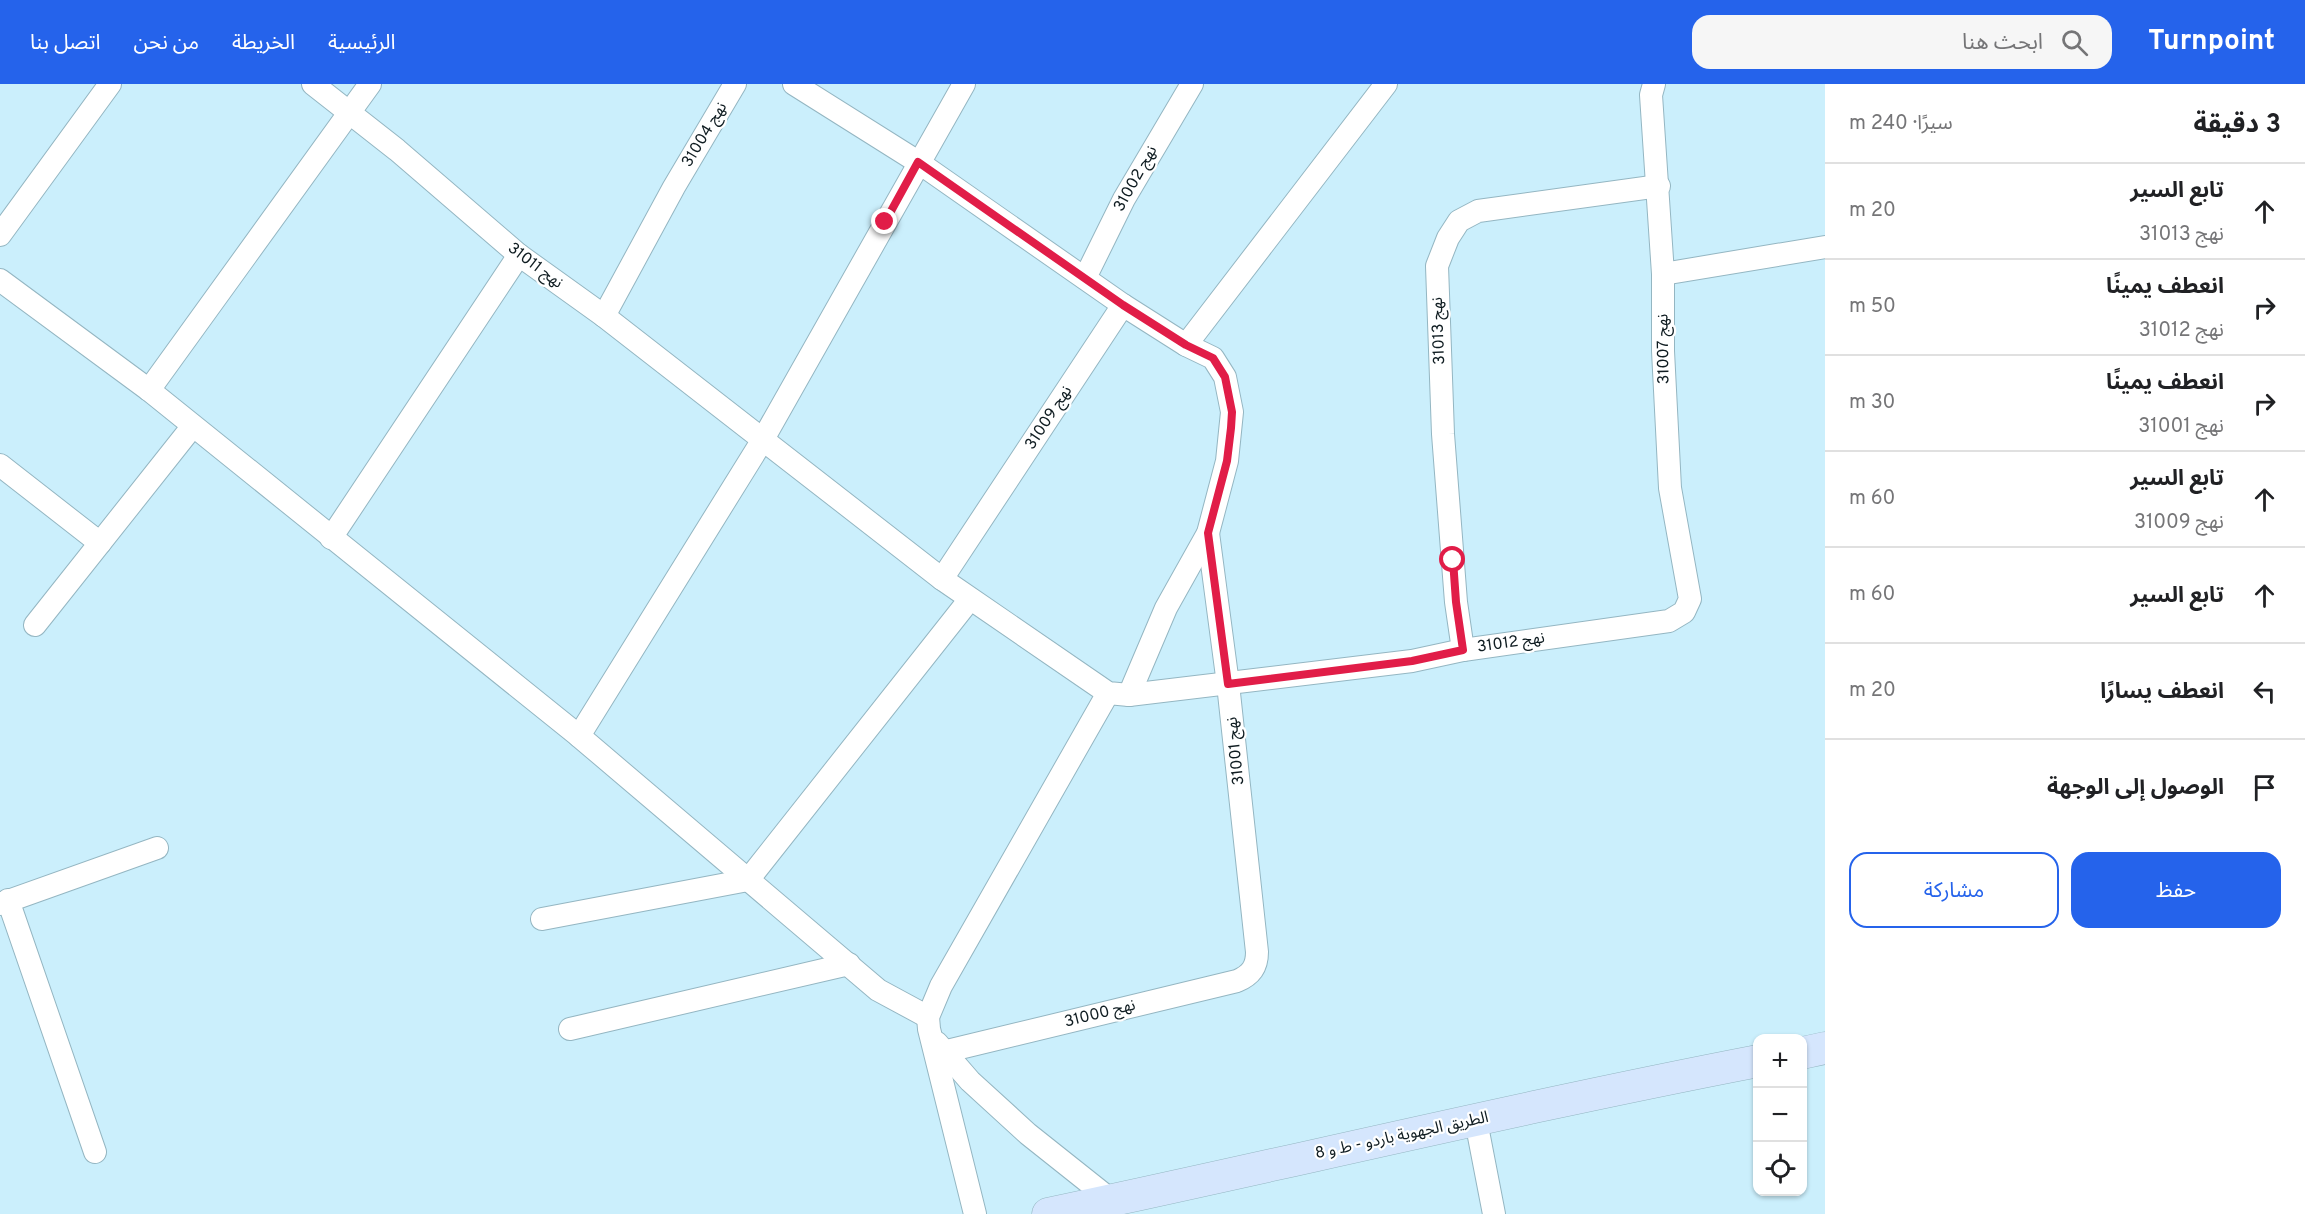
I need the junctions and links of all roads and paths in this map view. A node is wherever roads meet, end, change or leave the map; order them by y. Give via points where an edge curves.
1 (110, 84) edge
2 (313, 84) edge
3 (370, 84) edge
4 (735, 84) edge
5 (794, 84) edge
6 (964, 84) edge
7 (1192, 84) edge
8 (1654, 84) edge
9 (1375, 87) edge
10 (350, 112) junction
11 (918, 162) junction
12 (1659, 186) junction
13 (0, 235) edge
14 (1825, 247) edge
15 (519, 255) junction
16 (1663, 274) junction
17 (1084, 278) junction
18 (0, 280) edge
19 (1123, 305) junction
20 (604, 316) junction
21 (1186, 345) junction
22 (149, 390) junction
23 (192, 427) junction
24 (762, 441) junction
25 (0, 465) edge
26 (1208, 533) junction
27 (332, 538) junction
28 (100, 543) junction
29 (942, 579) junction
30 (970, 600) junction
31 (1684, 612) joint
32 (35, 625) dead end
33 (1463, 650) junction
34 (1228, 684) junction
35 (1119, 694) junction
36 (579, 736) junction
37 (157, 848) dead end
38 (748, 880) junction
39 (4, 902) edge
40 (542, 919) dead end
41 (849, 964) junction
42 (1253, 970) joint
43 (928, 1023) junction
44 (570, 1029) dead end
45 (1825, 1048) edge
46 (943, 1052) junction
47 (1807, 1052) edge
48 (1753, 1062) edge
49 (1476, 1121) junction
50 (95, 1152) dead end
51 (1111, 1200) junction
52 (975, 1214) edge
53 (1047, 1214) edge
54 (1494, 1214) edge

1 - 13 street
2 - 10 street, نهج 31011
3 - 10 street
4 - 20 street, نهج 31004
5 - 11 street
6 - 11 street
7 - 17 street, نهج 31002 via 1129,190
8 - 12 street, نهج 31007 via 1651,96
9 - 21 street
10 - 15 street, نهج 31011
10 - 22 street
11 - 17 street
11 - 24 street
12 - 16 street, نهج 31007
12 - 33 street, نهج 31013 via 1478,211 1459,220 1448,238 1437,266 1440,377
14 - 16 street
15 - 20 street, نهج 31011
15 - 27 street
16 - 31 street, نهج 31007 via 1670,488 1690,599
17 - 19 street
18 - 22 street
19 - 21 street
19 - 29 street, نهج 31009
20 - 24 street, نهج 31011
21 - 26 street via 1213,358 1225,377 1232,412 1227,461
22 - 23 street
23 - 27 street
23 - 28 street
24 - 29 street
24 - 36 street
25 - 28 street
26 - 34 street, نهج 31001
26 - 35 street
27 - 36 street
28 - 32 street
29 - 30 street
30 - 35 street
30 - 38 street
31 - 33 street, نهج 31012 via 1669,621
33 - 34 street, نهج 31012 via 1412,661
34 - 35 street, نهج 31012
34 - 42 street, نهج 31001 via 1257,952
35 - 43 street via 941,986
36 - 38 street
37 - 39 street
38 - 40 street
38 - 41 street
39 - 50 street
41 - 43 street via 878,990
41 - 44 street
42 - 46 street, نهج 31000 via 1237,981
43 - 46 street
43 - 52 street
45 - 47 main road
46 - 51 street via 1028,1134
48 - 49 main road, الطريق الجهوية باردو - ط و 8
49 - 51 main road, الطريق الجهوية باردو - ط و 8
49 - 54 street
51 - 53 main road, الطريق الجهوية باردو - ط و 8

